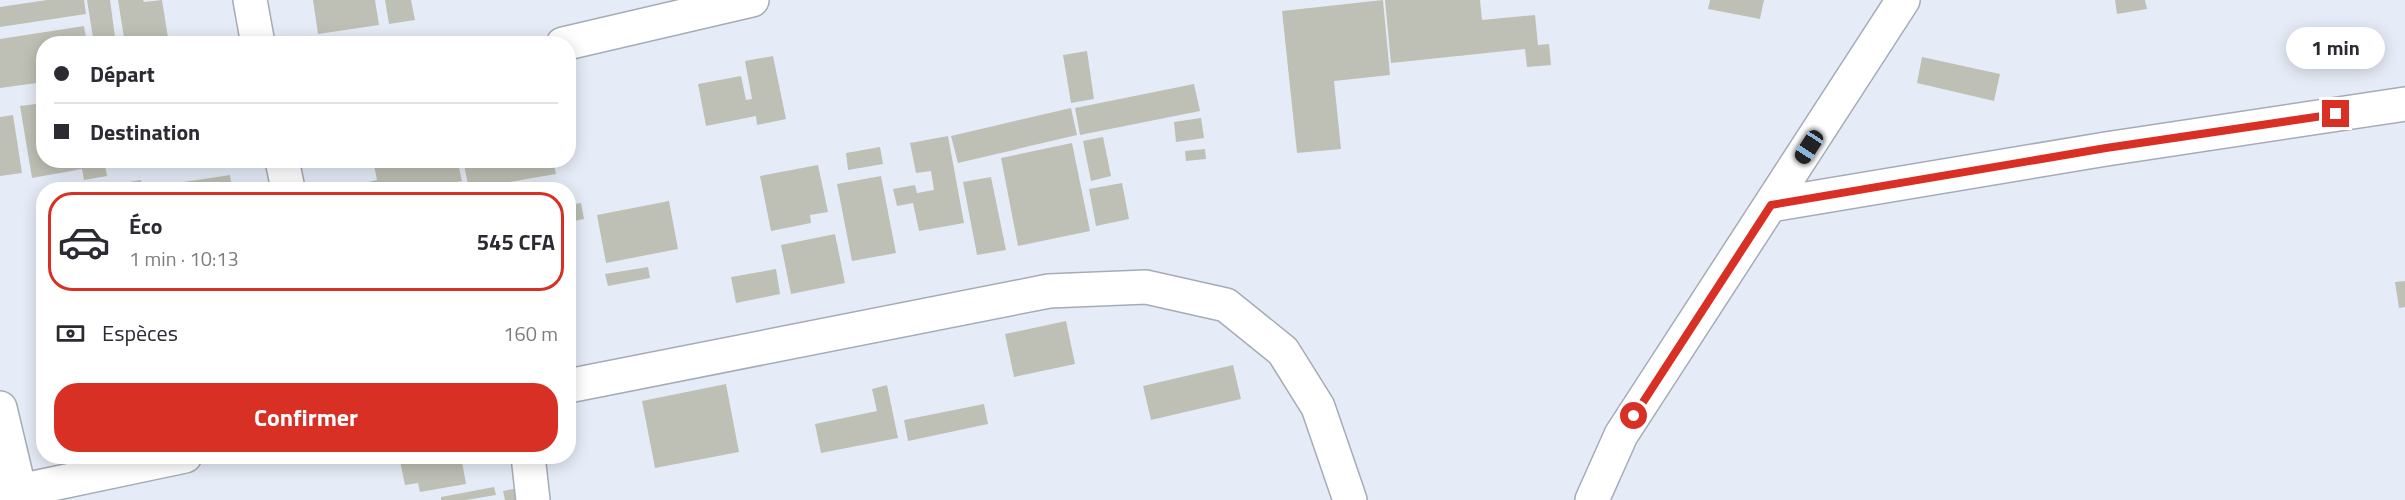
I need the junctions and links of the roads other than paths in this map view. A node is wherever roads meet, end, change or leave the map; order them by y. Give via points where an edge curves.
1 (250, 0) edge
2 (752, 0) edge
3 (1904, 0) edge
4 (257, 36) edge
5 (576, 41) edge
6 (2405, 104) edge
7 (1771, 205) junction
8 (576, 384) edge
9 (0, 408) edge
10 (148, 464) edge
11 (529, 464) edge
12 (10, 494) edge
13 (533, 500) edge
14 (1350, 500) edge
15 (1592, 500) edge

1 - 4 street
2 - 5 street
3 - 7 street
6 - 7 street via 2106,148
7 - 15 street via 1621,435
8 - 14 street via 1049,291 1146,287 1226,305 1283,351 1318,407
9 - 12 street
10 - 12 street
11 - 13 street

